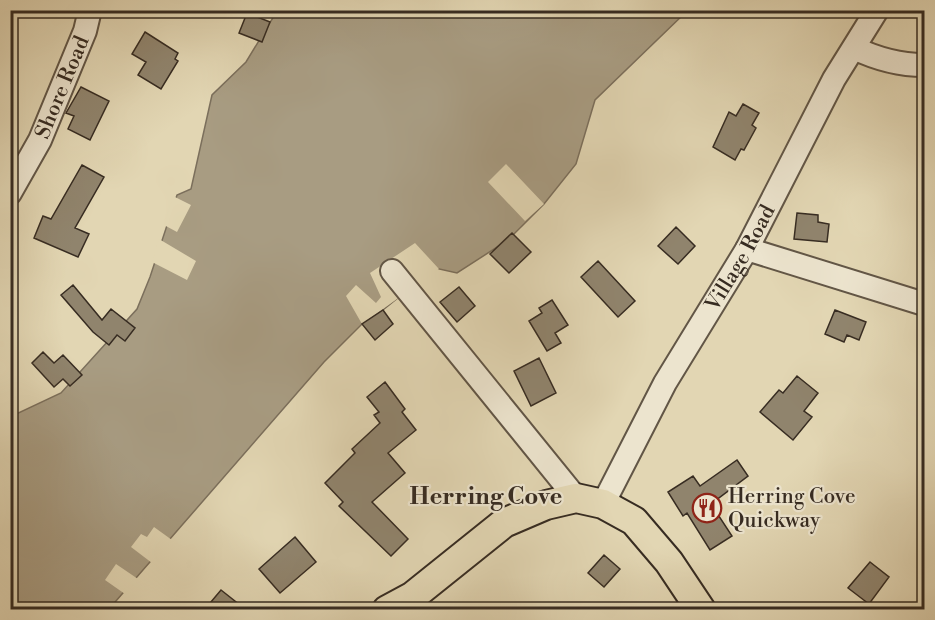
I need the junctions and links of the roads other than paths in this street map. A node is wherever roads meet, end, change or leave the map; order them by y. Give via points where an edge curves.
1 (90, 10) edge
2 (878, 10) edge
3 (854, 48) junction
4 (924, 64) edge
5 (10, 193) edge
6 (747, 249) junction
7 (392, 271) dead end
8 (924, 304) edge
9 (590, 501) junction
10 (418, 603) edge
11 (387, 609) edge
12 (701, 609) edge

1 - 5 street, Shore Road via 40,140
2 - 3 street, Village Road
3 - 4 street via 889,61
3 - 6 street, Village Road
6 - 8 street
6 - 9 street, Village Road
7 - 9 street
9 - 10 main road via 546,505 504,523
9 - 12 main road via 634,520
10 - 11 main road

